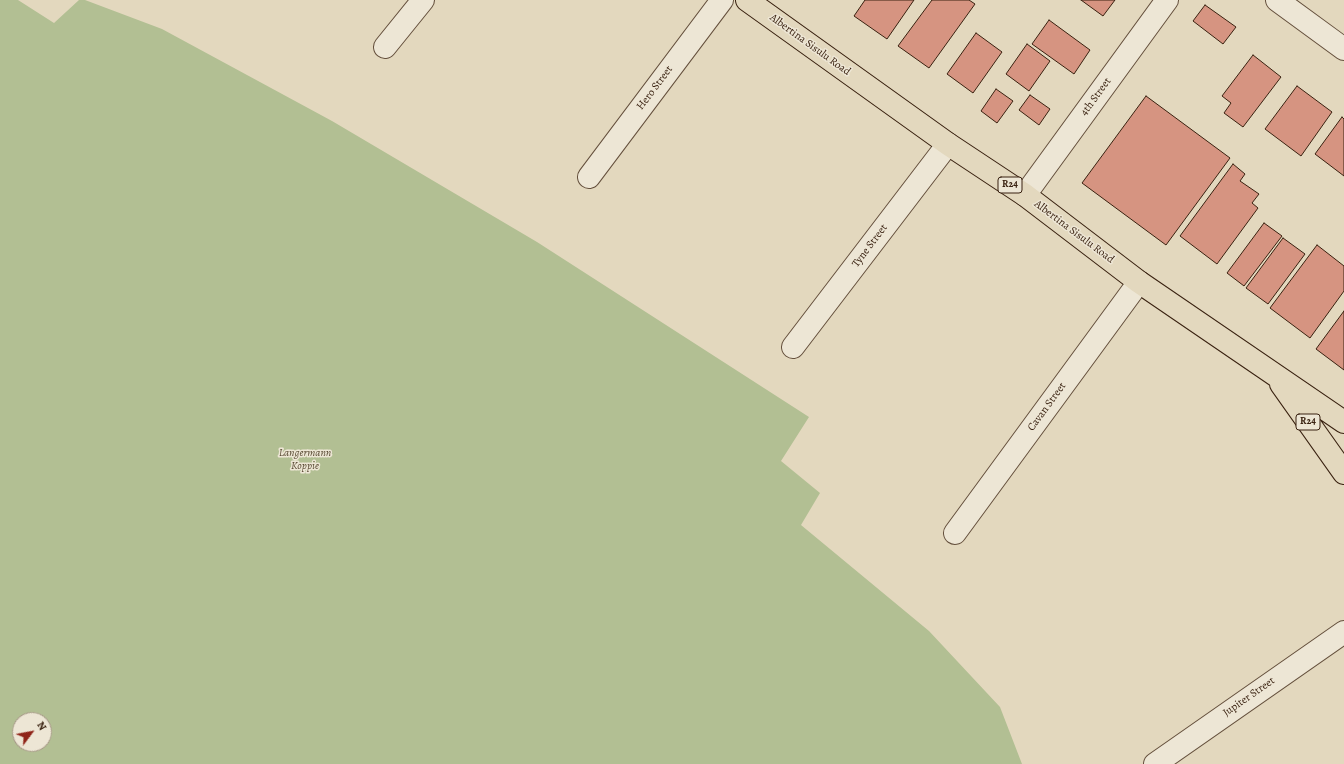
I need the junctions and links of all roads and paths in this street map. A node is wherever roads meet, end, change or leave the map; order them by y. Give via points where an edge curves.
1 (423, 0) edge
2 (722, 0) edge
3 (747, 0) edge
4 (1167, 0) edge
5 (1277, 0) edge
6 (385, 47) dead end
7 (1344, 49) edge
8 (948, 144) junction
9 (589, 177) dead end
10 (1025, 195) junction
11 (1140, 282) junction
12 (793, 347) dead end
13 (1273, 371) junction
14 (1344, 422) edge
15 (1344, 473) edge
16 (955, 533) dead end
17 (1344, 632) edge
18 (1155, 764) edge

1 - 6 street
2 - 9 street, Hero Street
3 - 8 main road, Albertina Sisulu Road / R24
4 - 10 street, 4th Street
5 - 7 street
8 - 10 main road, Albertina Sisulu Road / R24
8 - 12 street, Tyne Street
10 - 11 main road, Albertina Sisulu Road / R24
11 - 13 main road, Albertina Sisulu Road / R24
11 - 16 street, Cavan Street
13 - 14 main road, Albertina Sisulu Road / R24
13 - 15 main road, R24
17 - 18 street, Jupiter Street

